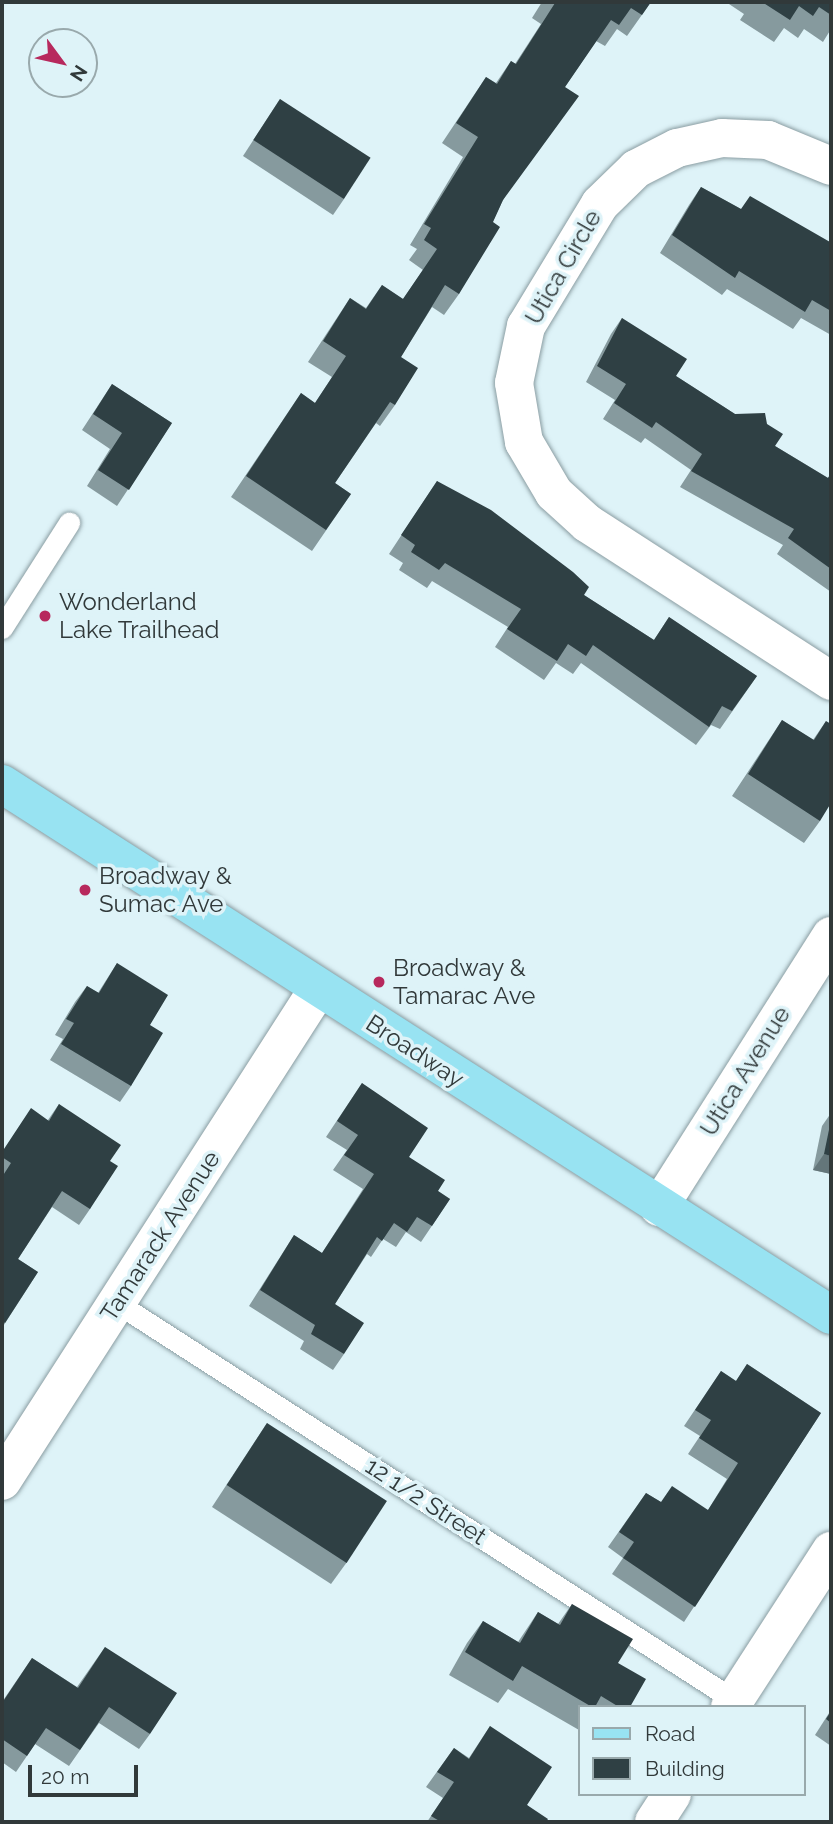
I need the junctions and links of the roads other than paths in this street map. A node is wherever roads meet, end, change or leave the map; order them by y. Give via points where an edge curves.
1 (831, 166) edge
2 (69, 523) dead end
3 (2, 628) edge
4 (831, 681) edge
5 (2, 783) edge
6 (831, 936) edge
7 (318, 989) junction
8 (659, 1207) junction
9 (117, 1303) junction
10 (831, 1315) edge
11 (2, 1482) edge
12 (831, 1552) edge
13 (732, 1703) edge
14 (671, 1796) edge
15 (654, 1822) edge

1 - 4 street, Utica Circle via 768,140 722,138 677,148 636,169 600,204 526,326 514,383 524,442 554,493 587,523
2 - 3 lane
5 - 7 main road, Broadway
6 - 8 street, Utica Avenue
7 - 8 main road, Broadway
7 - 9 street, Tamarack Avenue
8 - 10 main road, Broadway
9 - 11 street, Tamarack Avenue
9 - 13 lane, 12 1/2 Street
12 - 13 street
14 - 15 street

